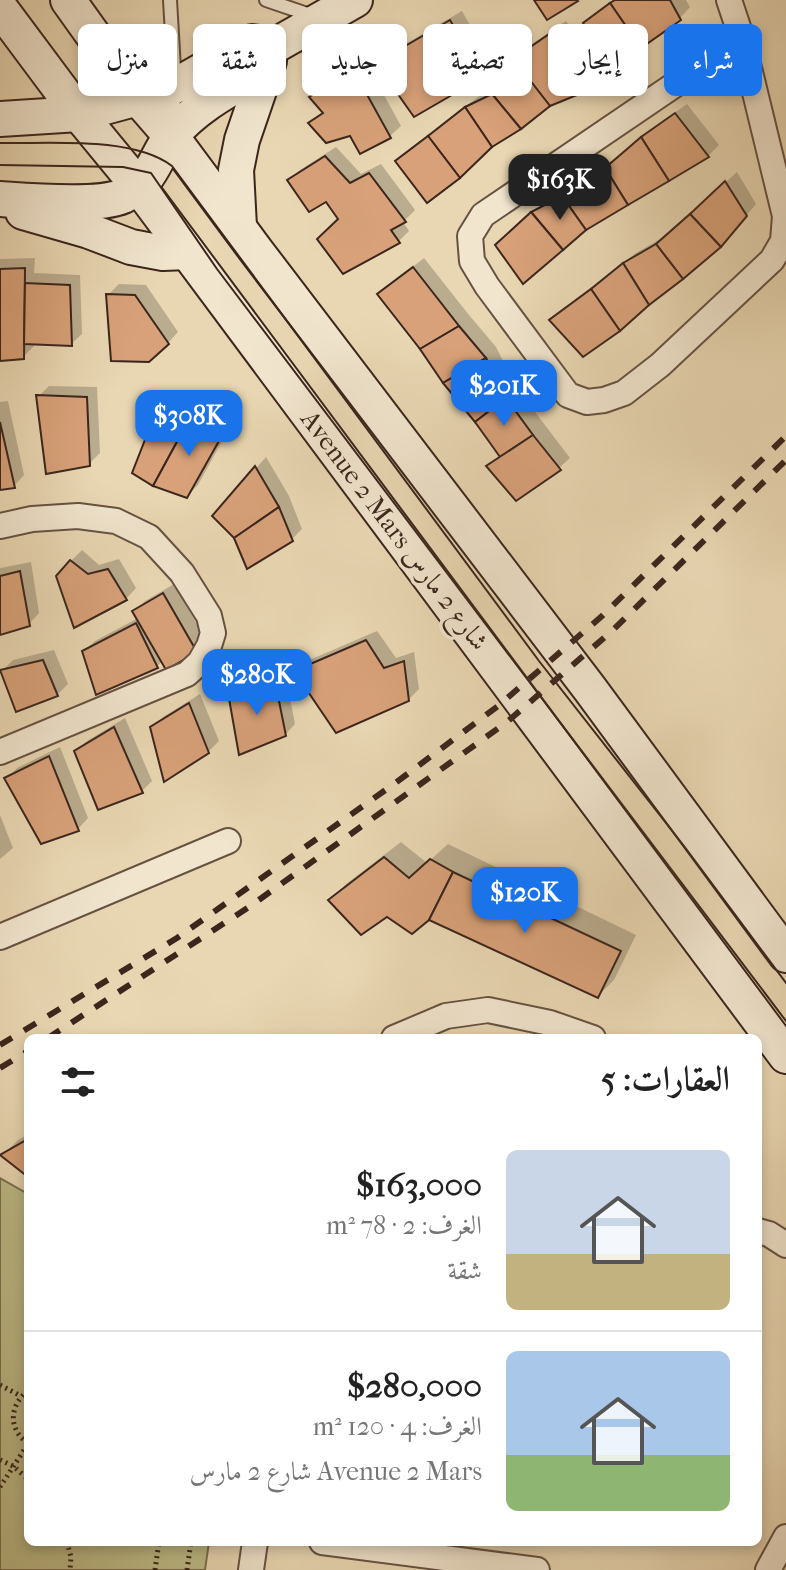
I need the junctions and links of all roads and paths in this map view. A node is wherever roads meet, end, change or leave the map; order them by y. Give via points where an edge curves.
1 (68, 0) edge
2 (170, 0) edge
3 (266, 0) edge
4 (355, 0) edge
5 (729, 0) edge
6 (0, 8) edge
7 (323, 19) junction
8 (171, 24) edge
9 (737, 24) edge
10 (742, 39) joint
11 (286, 46) edge
12 (144, 96) edge
13 (174, 96) edge
14 (217, 96) edge
15 (258, 96) edge
16 (138, 98) junction
17 (79, 114) junction
18 (0, 119) edge
19 (171, 136) junction
20 (139, 187) junction
21 (0, 202) edge
22 (239, 228) junction
23 (187, 252) junction
24 (0, 526) edge
25 (0, 752) edge
26 (228, 841) dead end
27 (0, 937) edge
28 (786, 955) edge
29 (403, 1034) edge
30 (582, 1034) edge
31 (786, 1056) edge
32 (762, 1232) edge
33 (786, 1245) edge
34 (0, 1385) edge
35 (24, 1394) edge
36 (21, 1396) junction
37 (24, 1440) edge
38 (24, 1450) edge
39 (0, 1460) edge
40 (13, 1466) junction
41 (24, 1476) edge
42 (0, 1487) edge
43 (785, 1541) edge
44 (68, 1546) edge
45 (158, 1546) edge
46 (190, 1546) edge
47 (254, 1546) edge
48 (353, 1546) edge
49 (70, 1570) edge
50 (155, 1570) edge
51 (187, 1570) edge
52 (251, 1570) edge
53 (537, 1570) edge
54 (768, 1570) edge

1 - 16 main road
2 - 8 lane
3 - 7 lane
4 - 7 main road
5 - 9 street
6 - 17 main road, Avenue 2 Mars شارع 2 مارس
7 - 11 main road
10 - 10 street via 785,216 783,241 772,260 624,393 587,402 568,395 487,286 472,261 470,236 483,215
12 - 16 main road
13 - 19 lane
14 - 19 main road
15 - 22 main road via 236,170
16 - 17 main road
16 - 19 main road
17 - 18 main road
17 - 20 main road, Avenue 2 Mars شارع 2 مارس
19 - 20 main road
19 - 22 main road
20 - 21 main road via 120,197 91,201
20 - 23 main road, Avenue 2 Mars شارع 2 مارس
21 - 23 main road via 131,247
22 - 28 main road
23 - 31 main road, Avenue 2 Mars شارع 2 مارس
24 - 25 street via 78,516 116,521 149,537 182,573 209,616 213,633 200,662 187,674
26 - 27 street
29 - 30 street via 446,1016 488,1010
32 - 33 street
34 - 36 path
35 - 36 path
36 - 37 path via 13,1423
38 - 40 path
39 - 40 path
40 - 41 path
40 - 42 path
43 - 54 street
44 - 49 path
45 - 50 path
46 - 51 path
47 - 52 street
48 - 53 street

